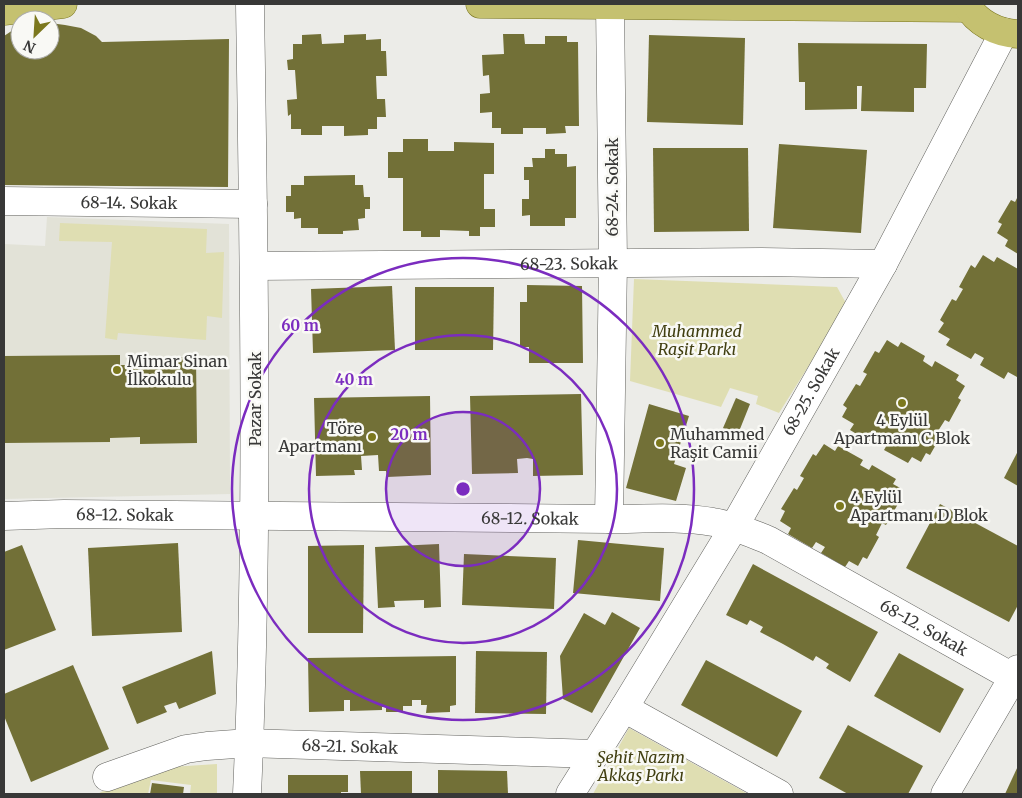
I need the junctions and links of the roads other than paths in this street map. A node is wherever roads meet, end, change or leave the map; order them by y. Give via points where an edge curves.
1 (63, 4) edge
2 (250, 4) edge
3 (480, 4) edge
4 (610, 4) edge
5 (967, 6) edge
6 (4, 11) edge
7 (1011, 33) edge
8 (4, 201) edge
9 (253, 204) junction
10 (612, 262) junction
11 (883, 264) junction
12 (254, 266) junction
13 (4, 516) edge
14 (255, 516) junction
15 (609, 520) junction
16 (734, 527) junction
17 (1017, 675) edge
18 (624, 708) junction
19 (249, 744) junction
20 (595, 754) junction
21 (107, 777) dead end
22 (247, 794) edge
23 (570, 794) edge
24 (779, 794) edge
25 (944, 794) edge

1 - 6 main road
2 - 9 street, Pazar Sokak
3 - 4 main road
4 - 5 main road
4 - 10 street, 68-24. Sokak
5 - 7 main road via 989,26
7 - 11 street, 68-25. Sokak
8 - 9 street, 68-14. Sokak
9 - 12 street, Pazar Sokak
10 - 11 street, 68-23. Sokak
10 - 12 street, 68-23. Sokak
10 - 15 street, 68-24. Sokak
11 - 16 street, 68-25. Sokak
12 - 14 street, Pazar Sokak
13 - 14 street, 68-12. Sokak
14 - 15 street, 68-12. Sokak
14 - 19 street, Pazar Sokak
15 - 16 street, 68-12. Sokak via 687,519
16 - 17 street, 68-12. Sokak via 768,540
16 - 18 street, 68-25. Sokak
17 - 25 street
18 - 20 street, 68-25. Sokak
18 - 24 street
19 - 20 street, 68-21. Sokak
19 - 21 street, 68-21. Sokak via 186,749
19 - 22 street, Pazar Sokak
20 - 23 street, 68-25. Sokak

